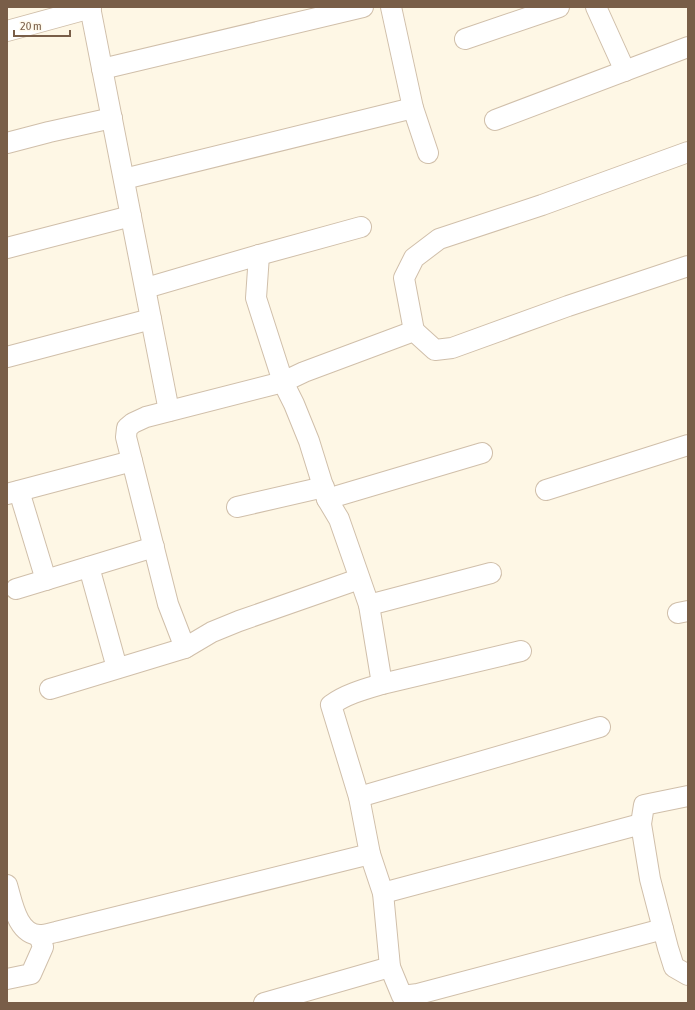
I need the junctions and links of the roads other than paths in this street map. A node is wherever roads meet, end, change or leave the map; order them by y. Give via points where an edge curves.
1 (363, 7) edge
2 (391, 7) edge
3 (559, 7) edge
4 (596, 7) edge
5 (90, 8) edge
6 (7, 31) edge
7 (465, 39) dead end
8 (688, 47) edge
9 (102, 69) junction
10 (625, 71) junction
11 (413, 108) junction
12 (112, 118) junction
13 (495, 120) dead end
14 (7, 143) edge
15 (428, 152) dead end
16 (688, 152) edge
17 (124, 179) junction
18 (131, 216) junction
19 (360, 228) dead end
20 (7, 248) edge
21 (259, 255) junction
22 (688, 266) edge
23 (146, 288) junction
24 (151, 319) junction
25 (414, 331) junction
26 (7, 357) edge
27 (283, 382) junction
28 (169, 411) junction
29 (688, 446) edge
30 (482, 453) dead end
31 (132, 461) junction
32 (546, 490) dead end
33 (13, 493) edge
34 (325, 493) junction
35 (237, 507) dead end
36 (154, 547) junction
37 (89, 567) junction
38 (491, 573) dead end
39 (359, 579) junction
40 (46, 580) junction
41 (16, 589) dead end
42 (369, 605) junction
43 (185, 648) junction
44 (521, 652) dead end
45 (117, 668) junction
46 (382, 684) junction
47 (50, 689) dead end
48 (600, 727) dead end
49 (688, 796) edge
50 (360, 797) junction
51 (641, 824) junction
52 (370, 854) junction
53 (7, 884) edge
54 (383, 893) junction
55 (663, 929) junction
56 (39, 935) junction
57 (390, 966) junction
58 (688, 975) edge
59 (7, 979) edge
60 (264, 1003) edge

1 - 9 street
2 - 11 street
3 - 7 street
4 - 10 street
5 - 6 street
5 - 9 street
8 - 10 street
9 - 12 street
10 - 13 street
11 - 15 street
11 - 17 street
12 - 14 street
12 - 17 street
16 - 25 street via 439,240 414,258 404,278
17 - 18 street
18 - 20 street
18 - 23 street
19 - 21 street
21 - 23 street
21 - 27 street via 256,298
22 - 25 street via 452,348 435,350
23 - 24 street
24 - 26 street
24 - 28 street
25 - 27 street
27 - 28 street
27 - 34 street via 309,441
28 - 31 street via 146,417 127,428 126,437
29 - 32 street
30 - 34 street
31 - 33 street
31 - 36 street
33 - 40 street
34 - 35 street
34 - 39 street via 339,520
36 - 37 street
36 - 43 street via 168,604
37 - 40 street
37 - 45 street
38 - 42 street
39 - 42 street
39 - 43 street via 239,621 212,632
40 - 41 street
42 - 46 street
43 - 45 street
44 - 46 street
45 - 47 street
46 - 50 street via 360,690 331,705
48 - 50 street
49 - 51 street via 644,805
50 - 52 street
51 - 54 street
51 - 55 street via 650,879
52 - 54 street
52 - 56 street
53 - 56 street via 20,923 28,931
54 - 57 street
55 - 57 street via 418,994 402,996
55 - 58 street via 674,968
56 - 59 street via 43,947 31,974
57 - 60 street

